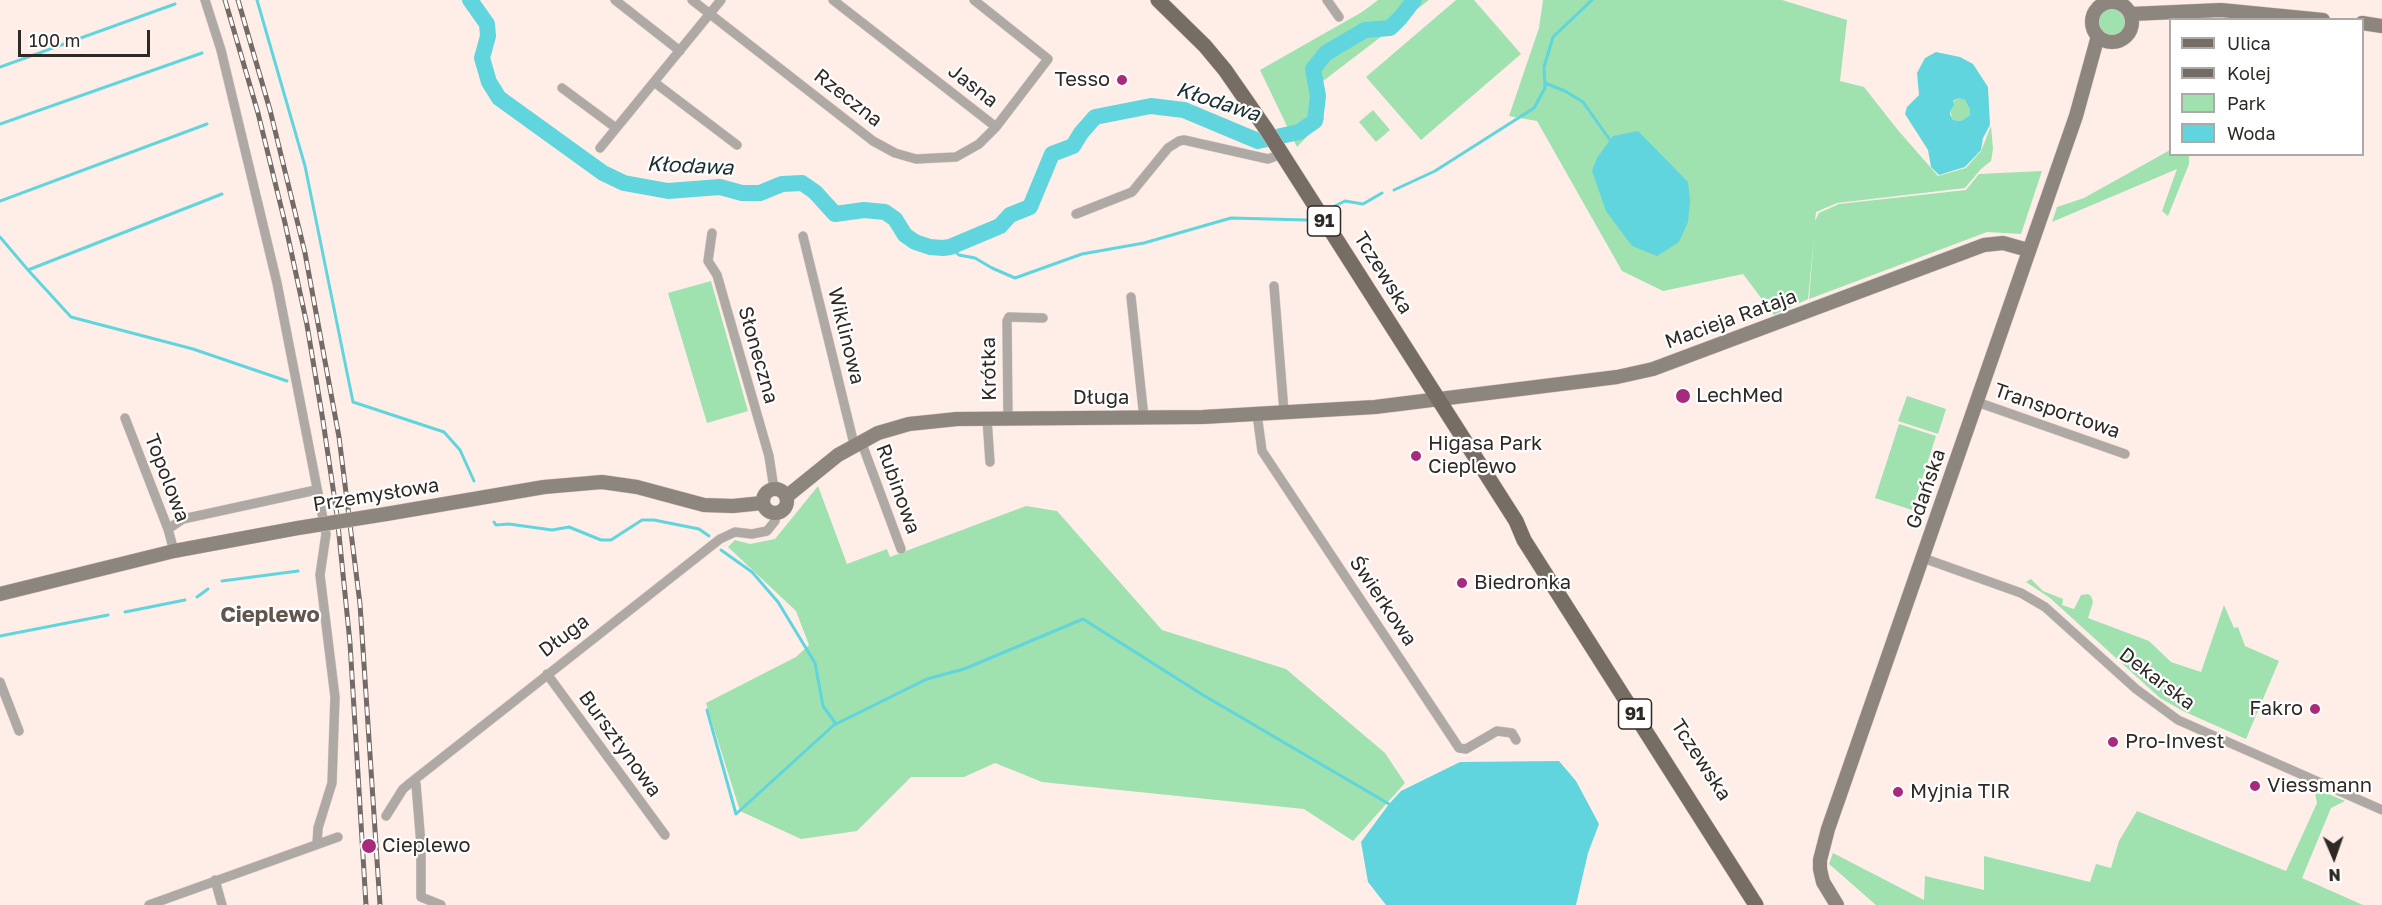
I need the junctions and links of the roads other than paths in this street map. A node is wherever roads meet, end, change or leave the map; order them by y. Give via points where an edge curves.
1 (205, 0) edge
2 (615, 0) edge
3 (692, 0) edge
4 (722, 0) edge
5 (833, 0) edge
6 (974, 0) edge
7 (1327, 0) edge
8 (1166, 2) edge
9 (846, 4) edge
10 (2123, 8) edge
11 (710, 14) junction
12 (1339, 16) dead end
13 (2303, 18) edge
14 (2364, 23) edge
15 (2382, 26) edge
16 (2104, 39) junction
17 (680, 51) junction
18 (654, 82) junction
19 (562, 88) dead end
20 (996, 127) junction
21 (616, 128) junction
22 (737, 145) dead end
23 (600, 148) dead end
24 (1280, 150) junction
25 (1076, 214) dead end
26 (712, 233) dead end
27 (803, 236) dead end
28 (2028, 250) junction
29 (1274, 286) dead end
30 (1131, 297) dead end
31 (1043, 318) dead end
32 (1438, 400) junction
33 (1977, 402) junction
34 (1284, 412) junction
35 (1257, 414) junction
36 (125, 418) dead end
37 (1144, 418) junction
38 (987, 419) junction
39 (1008, 419) junction
40 (859, 443) junction
41 (2125, 454) dead end
42 (990, 462) dead end
43 (316, 490) junction
44 (780, 493) junction
45 (762, 503) junction
46 (776, 513) junction
47 (1516, 521) junction
48 (168, 529) junction
49 (901, 549) dead end
50 (174, 551) junction
51 (1923, 558) junction
52 (0, 593) edge
53 (546, 674) junction
54 (0, 682) edge
55 (19, 731) dead end
56 (1516, 740) dead end
57 (414, 780) junction
58 (2382, 810) edge
59 (386, 816) dead end
60 (665, 835) dead end
61 (339, 837) dead end
62 (317, 844) junction
63 (214, 880) junction
64 (149, 905) edge
65 (222, 905) edge
66 (441, 905) edge
67 (1756, 905) edge
68 (1766, 905) edge
69 (1838, 905) edge

1 - 43 street via 221,50 277,283
2 - 17 street
3 - 11 street, Rzeczna
4 - 11 street
5 - 9 street, Jasna
6 - 20 street, Jasna via 1048,59
7 - 12 street
8 - 24 main road, Tczewska / 91 via 1226,70
9 - 20 street, Jasna
10 - 13 street via 2167,13 2221,10
10 - 16 street via 2124,38
10 - 16 street via 2102,4 2094,12 2093,27
11 - 17 street
11 - 20 street, Rzeczna via 873,141 895,153 916,159 956,157 979,144
14 - 15 street
16 - 28 street, Gdańska
17 - 18 street
18 - 21 street
18 - 22 street
19 - 21 street
21 - 23 street
24 - 25 street via 1268,159 1179,141 1168,148 1132,192
24 - 32 main road, Tczewska / 91
26 - 44 street, Słoneczna via 708,261 717,275
27 - 40 street, Wiklinowa via 853,440
28 - 32 street, Macieja Rataja via 2002,243 1984,245 1642,372
28 - 33 street, Gdańska
29 - 34 street
30 - 37 street
31 - 39 street, Krótka via 1009,317 1007,321
32 - 34 street, Długa
32 - 47 main road, Tczewska / 91
33 - 41 street, Transportowa
33 - 51 street, Gdańska
34 - 35 street, Długa
35 - 37 street, Długa
35 - 56 street, Świerkowa via 1262,451 1459,748 1466,749 1497,731 1512,733
36 - 48 street, Topolowa
37 - 39 street, Długa
38 - 39 street, Długa
38 - 40 street, Długa via 920,421
38 - 42 street
40 - 44 street, Długa
40 - 49 street, Rubinowa
43 - 48 street via 183,519
43 - 62 street via 326,534 320,575 335,696 332,783
44 - 45 street, Długa via 765,493
44 - 46 street, Długa via 786,505
45 - 46 street via 767,511
45 - 50 street, Przemysłowa, bridge via 704,505 603,482 544,487
46 - 53 street, Długa via 776,521 767,531 735,532 720,540
47 - 67 main road, Tczewska / 91 via 1524,540
47 - 68 main road, Tczewska / 91 via 1532,536
48 - 50 street, Topolowa
50 - 52 street, Przemysłowa
51 - 58 street, Dekarska via 2021,593 2045,607 2136,689 2178,720
51 - 69 street, Gdańska via 1820,860 1823,882
53 - 57 street, Długa
53 - 60 street, Bursztynowa
54 - 55 street
57 - 59 street, Długa via 403,789
57 - 66 street via 421,845 421,897
61 - 62 street
62 - 63 street
63 - 64 street
63 - 65 street

